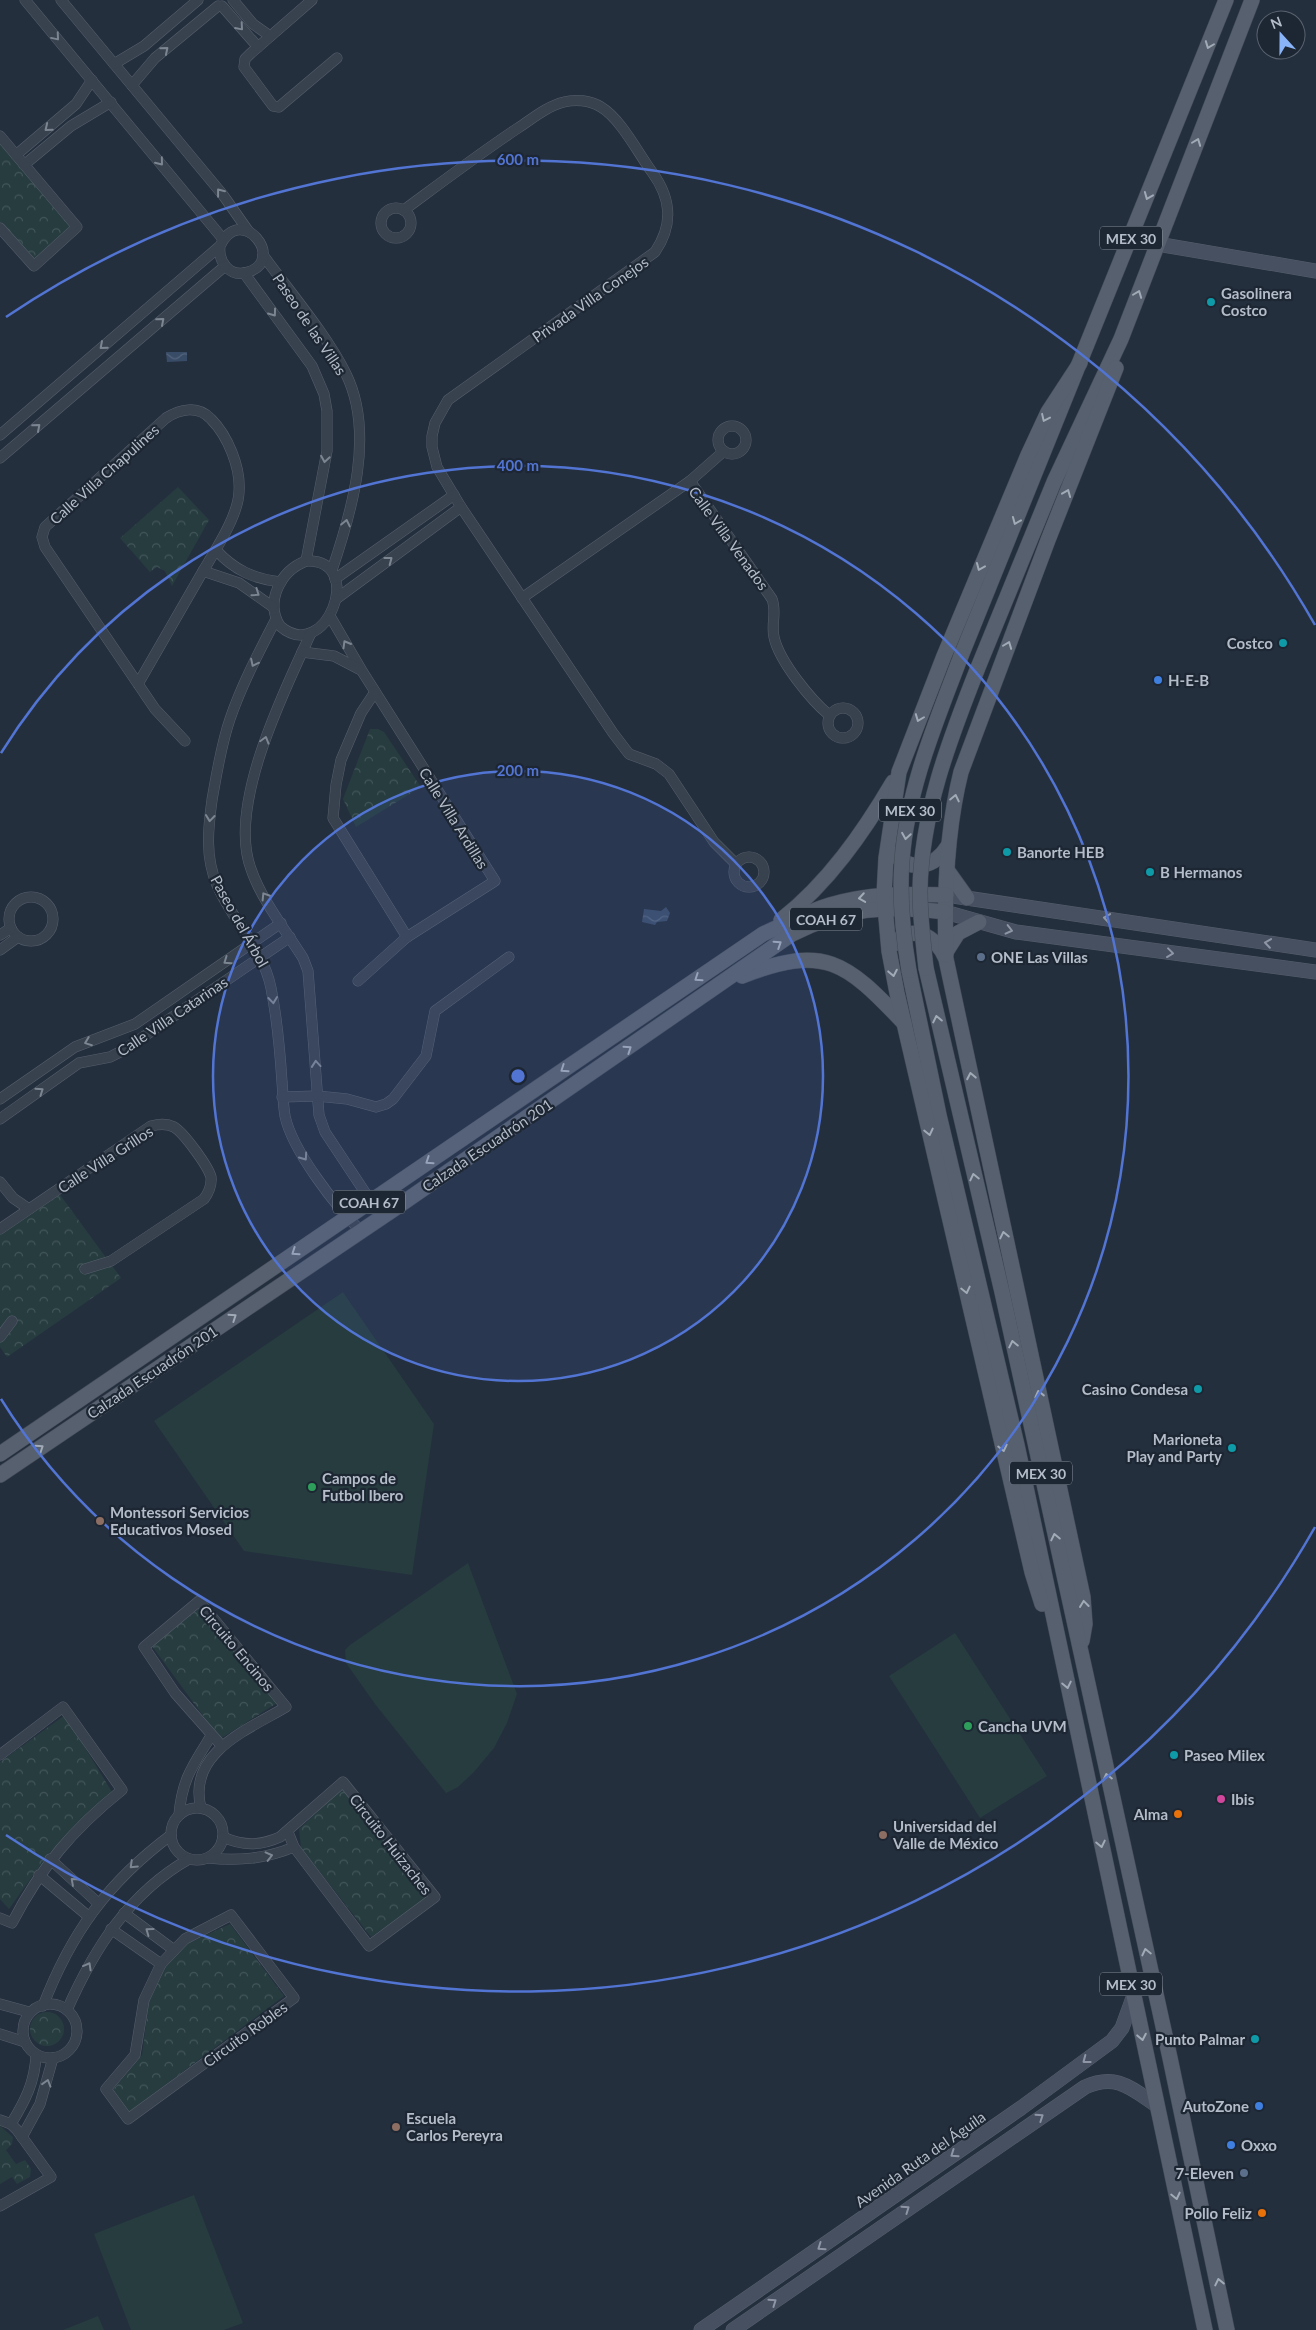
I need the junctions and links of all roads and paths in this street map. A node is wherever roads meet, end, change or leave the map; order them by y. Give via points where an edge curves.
1 (25, 0) edge
2 (61, 0) edge
3 (198, 0) edge
4 (208, 0) edge
5 (232, 0) edge
6 (312, 0) edge
7 (1226, 0) edge
8 (1252, 0) edge
9 (220, 6) junction
10 (270, 36) junction
11 (258, 46) junction
12 (337, 58) dead end
13 (114, 64) junction
14 (92, 80) junction
15 (132, 85) junction
16 (111, 102) junction
17 (62, 117) junction
18 (71, 126) junction
19 (0, 136) edge
20 (16, 155) junction
21 (24, 165) junction
22 (404, 210) dead end
23 (0, 228) edge
24 (249, 232) junction
25 (222, 243) junction
26 (1158, 244) junction
27 (263, 255) junction
28 (225, 266) junction
29 (1316, 271) edge
30 (244, 274) junction
31 (1121, 339) junction
32 (1080, 363) junction
33 (0, 435) edge
34 (724, 451) dead end
35 (0, 458) edge
36 (690, 481) junction
37 (454, 495) junction
38 (461, 507) junction
39 (405, 530) junction
40 (414, 541) junction
41 (216, 550) junction
42 (306, 561) junction
43 (203, 571) junction
44 (244, 573) junction
45 (334, 574) junction
46 (281, 582) junction
47 (240, 583) junction
48 (522, 598) junction
49 (336, 599) junction
50 (273, 606) junction
51 (330, 616) junction
52 (276, 619) junction
53 (311, 633) junction
54 (302, 652) junction
55 (362, 671) junction
56 (138, 684) junction
57 (375, 692) junction
58 (829, 715) dead end
59 (186, 742) dead end
60 (899, 772) junction
61 (888, 841) junction
62 (948, 846) junction
63 (736, 864) dead end
64 (947, 870) junction
65 (946, 894) junction
66 (968, 898) junction
67 (985, 900) junction
68 (885, 901) junction
69 (945, 912) junction
70 (281, 923) junction
71 (980, 923) junction
72 (11, 928) junction
73 (763, 934) junction
74 (0, 935) edge
75 (290, 936) junction
76 (407, 937) junction
77 (18, 938) junction
78 (253, 943) junction
79 (0, 950) edge
80 (1316, 950) edge
81 (889, 951) junction
82 (946, 955) junction
83 (261, 956) junction
84 (509, 957) dead end
85 (1316, 972) edge
86 (358, 981) dead end
87 (724, 982) junction
88 (904, 1023) junction
89 (317, 1096) junction
90 (282, 1097) junction
91 (0, 1099) edge
92 (0, 1119) edge
93 (0, 1182) edge
94 (370, 1200) junction
95 (29, 1209) junction
96 (346, 1217) junction
97 (382, 1218) junction
98 (0, 1229) edge
99 (361, 1231) junction
100 (85, 1269) dead end
101 (12, 1321) dead end
102 (0, 1337) edge
103 (0, 1454) edge
104 (0, 1475) edge
105 (1057, 1637) junction
106 (1081, 1653) junction
107 (211, 1736) junction
108 (221, 1745) junction
109 (0, 1755) edge
110 (188, 1774) junction
111 (199, 1780) junction
112 (201, 1808) junction
113 (179, 1815) junction
114 (288, 1832) junction
115 (171, 1834) junction
116 (223, 1837) junction
117 (250, 1844) junction
118 (294, 1847) junction
119 (208, 1858) junction
120 (50, 1859) junction
121 (190, 1859) junction
122 (248, 1860) junction
123 (39, 1875) junction
124 (98, 1902) junction
125 (124, 1913) junction
126 (88, 1916) junction
127 (0, 1918) edge
128 (111, 1929) junction
129 (174, 1950) junction
130 (161, 1964) junction
131 (1134, 1994) junction
132 (0, 2004) edge
133 (43, 2006) junction
134 (67, 2010) junction
135 (29, 2012) junction
136 (0, 2034) edge
137 (24, 2042) junction
138 (36, 2055) junction
139 (53, 2058) junction
140 (27, 2097) junction
141 (40, 2104) junction
142 (1156, 2105) junction
143 (0, 2120) edge
144 (11, 2124) junction
145 (22, 2137) junction
146 (0, 2206) edge
147 (706, 2329) edge
148 (733, 2330) edge
149 (1205, 2330) edge
150 (1227, 2330) edge

1 -> 14 street
2 - 13 street
3 - 13 street via 144,46
4 - 9 street
5 - 9 street
5 - 10 street via 253,24
6 - 10 street
7 -> 32 main road, MEX 30
26 -> 8 main road, MEX 30
9 -> 11 street
15 -> 9 street via 155,58
10 - 11 street
11 - 12 street via 245,59 244,67 277,108
13 - 15 street
14 - 16 street
14 - 17 street via 76,104
24 -> 15 street via 223,195
16 - 18 street
16 -> 25 street
17 - 18 street
17 -> 20 street
18 - 21 street
19 - 20 street
20 - 21 street
21 - 23 street via 76,227 34,266
22 - 37 street, Privada Villa Conejos via 542,112 574,100 593,103 613,117 662,186 669,208 667,230 655,252 462,389 441,410 435,423 432,447 437,467
24 - 25 street via 235,231
24 - 27 street via 260,241
25 - 28 street via 221,260
25 -> 33 street
26 - 29 street
31 -> 26 main road, MEX 30
27 - 30 street via 257,267
45 -> 27 street, Paseo de las Villas via 356,473 360,432 358,411 339,362
28 - 30 street via 230,271
35 -> 28 street
30 -> 42 street, Paseo de las Villas via 312,366 324,394 327,451
62 -> 31 main road via 954,800 964,764 1112,381
106 -> 31 main road, MEX 30, bridge via 1002,1292 926,968 920,890 926,832 942,766 976,670 1054,482
32 -> 60 main road via 1048,412 1028,455
32 -> 105 main road, MEX 30, bridge via 935,723 910,808 902,860 902,909 909,971
34 - 36 street
36 - 48 street, Calle Villa Venados
36 - 58 street, Calle Villa Venados via 774,604 772,624 777,648
37 - 38 street
37 - 39 street
38 - 40 street
38 - 48 street
39 - 40 street
39 - 45 street
49 -> 40 street
41 - 43 street, Calle Villa Chapulines
41 - 44 street
41 - 56 street, Calle Villa Chapulines via 237,506 239,478 235,462 216,424 197,410 177,412 166,418 45,527 42,537 45,547
42 - 45 street via 320,562
42 - 46 street
43 - 47 street
43 - 56 street, Calle Villa Chapulines
44 - 46 street
44 - 47 street
45 - 49 street
46 - 50 street
47 -> 50 street
48 - 63 street via 624,748 635,758 656,764 669,774 714,842
49 - 51 street
50 - 52 street
51 - 53 street
55 -> 51 street, Calle Villa Ardillas
52 - 53 street via 286,632 296,635
52 -> 78 street, Paseo del Árbol via 229,720 219,760 208,842 217,886
53 - 54 street
54 - 55 street via 334,656
70 -> 54 street via 250,868 246,829 266,736
55 - 57 street, Calle Villa Ardillas
56 - 59 street via 155,709
57 - 76 street via 361,713 342,760 333,818
57 - 76 street, Calle Villa Ardillas via 495,882
60 - 61 main road
60 - 73 main road via 862,833 840,860 816,888
61 - 62 main road via 900,860 910,865 933,863
61 - 68 main road
62 - 64 main road
64 - 65 main road
64 - 66 main road
65 - 66 street, COAH 67
65 - 68 main road, Calzada Escuadrón 201 / COAH 67
65 - 69 main road
66 - 67 street, COAH 67
67 - 71 street
80 -> 67 street, COAH 67
68 - 69 main road, Calzada Escuadrón 201 / COAH 67
68 -> 73 main road, Calzada Escuadrón 201 / COAH 67 via 832,904
68 - 81 main road
87 -> 68 main road, Calzada Escuadrón 201 / COAH 67 via 810,925
69 - 71 street, COAH 67
69 - 82 main road
70 - 75 street
70 - 78 street, Calle Villa Catarinas
71 - 82 main road via 958,933
71 -> 85 street, COAH 67 via 1062,939
72 - 74 street
72 - 77 street
72 - 77 street via 9,914 22,898 36,897 48,904 54,918 50,931 32,942
73 -> 94 main road, Calzada Escuadrón 201 / COAH 67
75 - 83 street, Calle Villa Catarinas
89 -> 75 street via 308,971
76 - 86 street, Calle Villa Ardillas
77 - 79 street
78 - 83 street, Paseo del Árbol
78 -> 91 street, Calle Villa Catarinas via 135,1024 75,1047
81 - 82 main road via 896,941 920,934 936,942
81 -> 88 main road
106 -> 82 main road via 1085,1624 1083,1597
83 -> 90 street, Paseo del Árbol via 272,990
92 -> 83 street, Calle Villa Catarinas via 79,1063 110,1057 124,1050
84 - 89 street via 435,1011 426,1056 393,1099 376,1106
87 - 88 main road via 783,962 815,959 852,974 872,989
97 -> 87 main road, Calzada Escuadrón 201 / COAH 67
88 -> 105 main road via 1032,1572
89 - 90 street
89 - 94 street via 319,1115 326,1132
90 -> 96 street, Paseo del Árbol via 294,1141
93 - 95 street via 13,1198
94 - 96 main road, Calzada Escuadrón 201 / COAH 67
94 - 97 street
95 - 98 street, Calle Villa Grillos
95 - 100 street, Calle Villa Grillos via 151,1126 168,1125 183,1134 208,1169 210,1192 111,1261
96 - 99 street, Paseo del Árbol
96 -> 103 main road, Calzada Escuadrón 201 / COAH 67
97 - 99 main road, Calzada Escuadrón 201 / COAH 67
104 -> 99 main road, Calzada Escuadrón 201 / COAH 67
101 - 102 street
105 -> 131 main road, MEX 30
150 -> 106 main road, MEX 30
107 - 108 street, Circuito Encinos
107 - 108 street, Circuito Encinos via 175,1693 144,1647 199,1601 286,1707
107 - 110 street
108 - 111 street, Circuito Encinos
109 - 120 street via 62,1707 122,1790 72,1834
110 - 111 street
110 - 113 street
111 - 112 street
112 - 113 street
112 - 116 street via 208,1810 220,1822
113 - 115 street
114 - 117 street, Circuito Huizaches via 270,1842
114 - 118 street, Circuito Huizaches
114 - 118 street, Circuito Huizaches via 343,1782 434,1897 369,1946
115 - 121 street via 176,1850
115 -> 124 street via 144,1855
116 - 117 street, Circuito Huizaches
116 - 119 street via 215,1853
117 - 122 street
122 -> 118 street
119 - 121 street
119 - 122 street
120 - 123 street
124 -> 120 street
121 - 125 street via 164,1875
123 - 126 street
123 - 127 street via 12,1923
124 - 126 street
125 - 128 street
129 -> 125 street
126 - 133 street via 59,1967
128 - 130 street
134 -> 128 street via 80,1980
129 - 130 street, Circuito Robles
129 - 130 street, Circuito Robles via 185,1939 231,1916 294,1998 128,2119 106,2089 135,2055 144,2000
131 -> 142 main road, MEX 30
131 -> 147 street, Avenida Ruta del Águila via 1122,2028 1112,2041
132 - 135 street
133 - 134 street via 50,2004
133 - 135 street
134 - 139 street via 76,2025 74,2043 69,2050
135 - 137 street via 24,2024
136 - 137 street
137 - 138 street
138 - 139 street
138 - 140 street
141 -> 139 street
140 - 141 street
140 - 144 street
141 - 145 street
148 -> 142 street via 1085,2087 1098,2081 1112,2080 1128,2086
142 -> 149 main road, MEX 30
143 - 144 street
144 - 145 street
145 - 146 street via 51,2177

